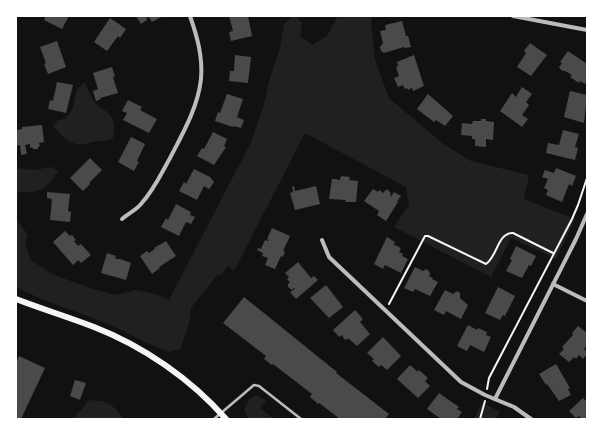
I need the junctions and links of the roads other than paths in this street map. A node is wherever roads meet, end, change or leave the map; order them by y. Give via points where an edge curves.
1 (190, 16) edge
2 (513, 16) edge
3 (587, 30) edge
4 (587, 214) edge
5 (122, 219) dead end
6 (322, 240) dead end
7 (553, 284) junction
8 (16, 299) edge
9 (587, 301) edge
10 (496, 399) junction
11 (221, 413) junction
12 (214, 419) edge
13 (226, 419) edge
14 (301, 419) edge
15 (531, 419) edge

1 - 5 street via 201,61 197,99 185,129 155,186 140,205
2 - 3 street
4 - 7 street
6 - 10 street via 329,257 461,382
7 - 9 street
7 - 10 street
8 - 11 main road via 95,327 133,346 178,374
10 - 15 street
11 - 12 lane
11 - 13 main road
11 - 14 lane via 254,385 259,386

